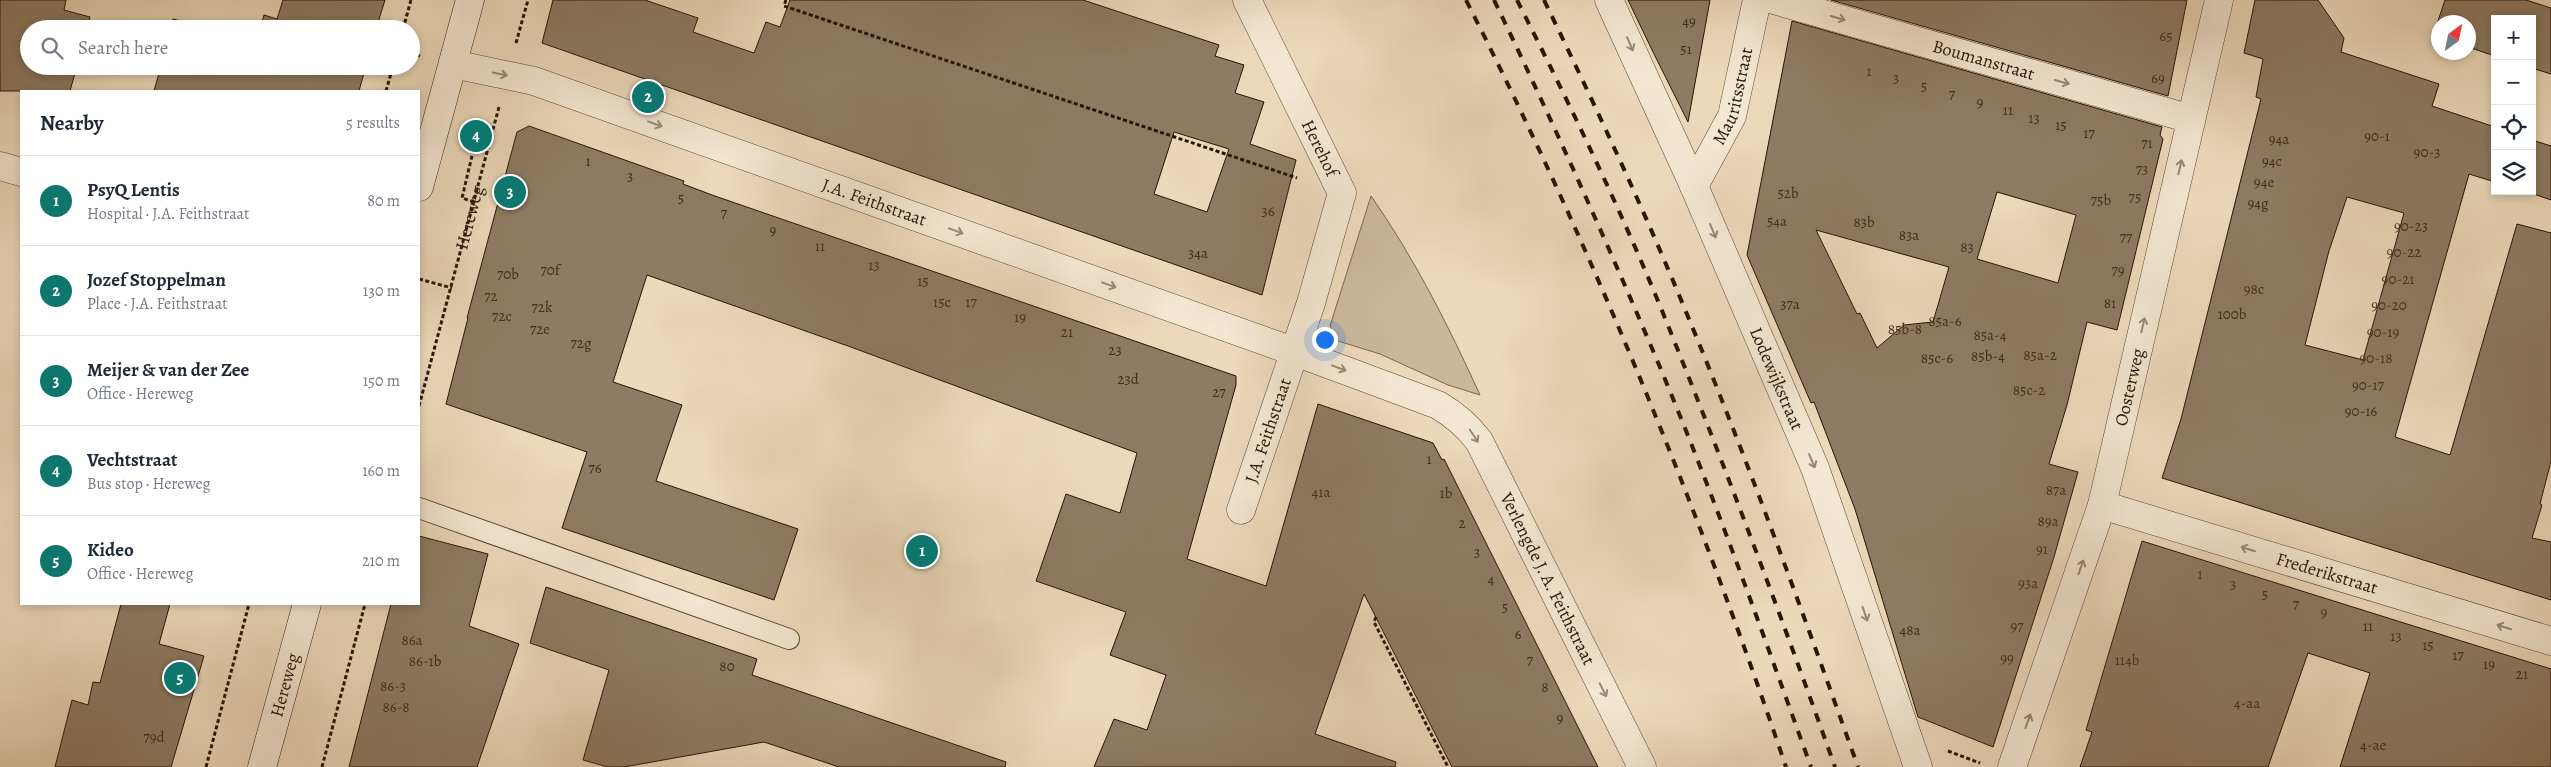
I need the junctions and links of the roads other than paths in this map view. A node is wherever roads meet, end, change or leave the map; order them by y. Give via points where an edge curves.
1 (470, 0) edge
2 (1248, 0) edge
3 (1609, 0) edge
4 (1757, 0) edge
5 (1774, 0) edge
6 (2219, 0) edge
7 (453, 64) junction
8 (2191, 119) junction
9 (420, 183) edge
10 (1694, 186) junction
11 (1311, 303) joint
12 (1293, 351) junction
13 (1438, 405) joint
14 (2102, 505) junction
15 (420, 508) edge
16 (1241, 510) dead end
17 (307, 605) edge
18 (789, 639) dead end
19 (2551, 641) edge
20 (262, 767) edge
21 (1642, 767) edge
22 (1918, 767) edge
23 (2012, 767) edge

1 - 7 street
2 - 11 street, Herehof via 1342,193
3 -> 10 street, Lodewijkstraat
4 - 10 street, Mauritsstraat via 1732,116
5 -> 8 street, Boumanstraat
6 - 8 street, Oosterweg
7 - 9 street
7 -> 12 street, J.A. Feithstraat via 534,81
14 -> 8 street, Oosterweg
10 -> 22 street, Lodewijkstraat via 1815,468
11 - 12 street, J.A. Feithstraat
12 -> 13 street, J.A. Feithstraat
12 - 16 street, J.A. Feithstraat
13 -> 21 street, Verlengde J. A. Feithstraat via 1454,414 1478,441
19 -> 14 street, Frederikstraat
23 -> 14 street, Oosterweg
15 - 18 lane
17 - 20 street, Hereweg

